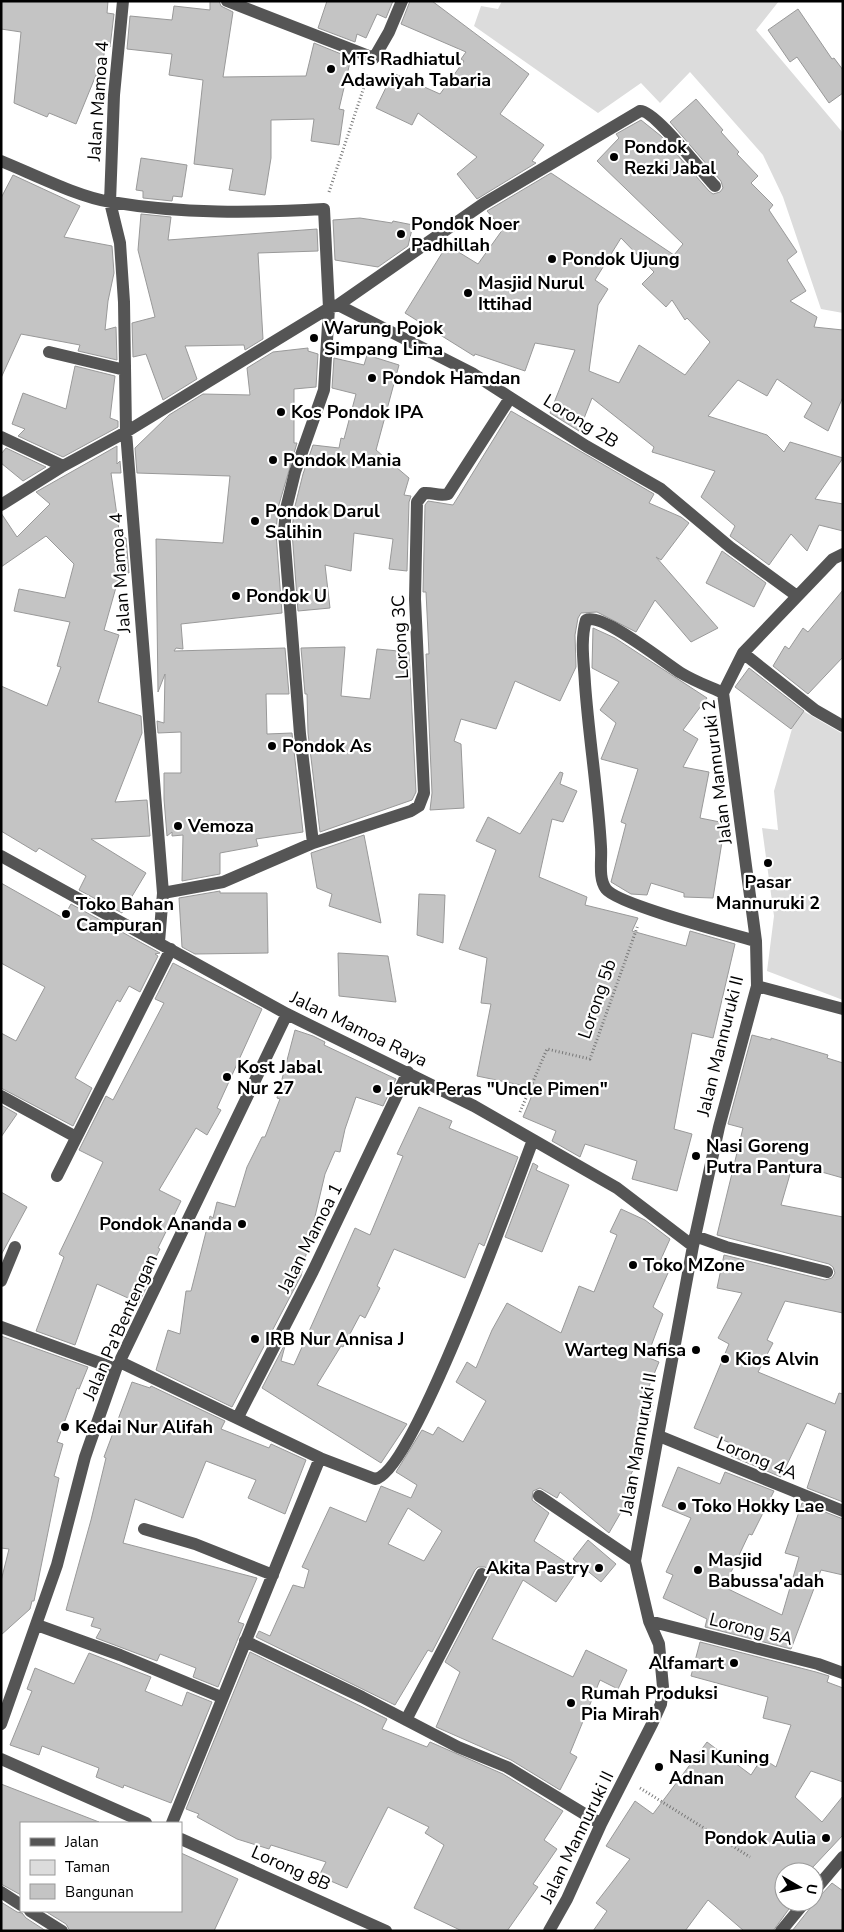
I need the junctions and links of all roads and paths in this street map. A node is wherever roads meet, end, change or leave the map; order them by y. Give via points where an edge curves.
1 (123, 1) edge
2 (227, 1) edge
3 (402, 1) edge
4 (251, 5) edge
5 (374, 58) junction
6 (1, 160) edge
7 (715, 186) dead end
8 (110, 202) junction
9 (324, 208) junction
10 (333, 307) junction
11 (49, 352) dead end
12 (125, 370) junction
13 (510, 398) junction
14 (126, 432) junction
15 (1, 437) edge
16 (63, 466) junction
17 (1, 505) edge
18 (843, 554) edge
19 (797, 596) junction
20 (743, 653) junction
21 (723, 693) junction
22 (843, 726) edge
23 (313, 843) junction
24 (1, 856) edge
25 (163, 894) junction
26 (644, 908) junction
27 (159, 942) junction
28 (756, 942) junction
29 (171, 949) junction
30 (757, 986) junction
31 (843, 1009) edge
32 (287, 1014) junction
33 (408, 1072) junction
34 (1, 1096) edge
35 (513, 1130) junction
36 (76, 1137) junction
37 (532, 1140) junction
38 (57, 1176) dead end
39 (694, 1241) junction
40 (16, 1248) dead end
41 (827, 1272) dead end
42 (1, 1282) edge
43 (1, 1327) edge
44 (118, 1365) junction
45 (238, 1417) junction
46 (659, 1436) junction
47 (320, 1458) junction
48 (539, 1496) dead end
49 (843, 1511) edge
50 (144, 1529) dead end
51 (635, 1561) junction
52 (482, 1574) dead end
53 (273, 1575) junction
54 (649, 1622) junction
55 (37, 1625) junction
56 (245, 1641) junction
57 (843, 1673) edge
58 (221, 1697) junction
59 (406, 1720) junction
60 (1, 1724) edge
61 (1, 1760) edge
62 (625, 1779) junction
63 (144, 1822) edge
64 (172, 1822) edge
65 (601, 1824) junction
66 (182, 1839) edge
67 (750, 1857) dead end
68 (843, 1857) edge
69 (824, 1879) edge
70 (1, 1892) edge
71 (20, 1904) edge
72 (32, 1912) edge
73 (797, 1912) edge
74 (62, 1931) edge
75 (386, 1931) edge
76 (549, 1931) edge
77 (781, 1931) edge

1 - 8 street, Jalan Mamoa 4 via 114,95
2 - 4 street
3 - 5 street via 390,32
4 - 5 street
5 - 9 path
6 - 8 street
7 - 10 street via 664,128 648,112 640,111 483,204
8 - 9 street via 246,213
8 - 12 street, Jalan Mamoa 4 via 120,243
9 - 10 street
10 - 13 street, Lorong 2B via 472,373
10 - 14 street
10 - 23 street via 324,390 295,472 284,532 300,734
11 - 12 street
12 - 14 street, Jalan Mamoa 4
13 - 19 street, Lorong 2B via 661,489 730,547
13 - 23 street, Lorong 3C via 448,494 424,493 418,502 415,599 422,801 411,811
14 - 16 street
14 - 25 street, Jalan Mamoa 4
15 - 16 street
16 - 17 street
18 - 19 street, Jalan Mannuruki 2 via 833,558
19 - 20 street, Jalan Mannuruki 2
20 - 21 street, Jalan Mannuruki 2
20 - 22 street via 815,710
21 - 26 street via 683,674 624,633 594,618 586,620 582,641 602,880 614,896
21 - 28 street, Jalan Mannuruki 2
23 - 25 street via 223,882
24 - 27 street, Jalan Mamoa Raya
25 - 27 street, Jalan Mamoa 4
26 - 28 street
26 - 35 path, Lorong 5b via 590,1059 547,1049
27 - 29 street, Jalan Mamoa Raya
28 - 30 street, Jalan Mannuruki II
29 - 32 street, Jalan Mamoa Raya
29 - 36 street
30 - 31 street
30 - 39 street, Jalan Mannuruki II via 719,1127
32 - 33 street, Jalan Mamoa Raya
32 - 44 street, Jalan Pa'Bentengan
33 - 35 street, Jalan Mamoa Raya
33 - 45 street, Jalan Mamoa 1 via 321,1255
34 - 36 street
35 - 37 street, Jalan Mamoa Raya
36 - 38 street
37 - 39 street, Jalan Mamoa Raya via 617,1188
37 - 47 street via 442,1372 398,1454 382,1477 375,1479
39 - 41 street, Jalan Mamoa Raya
39 - 46 street, Jalan Mannuruki II
40 - 42 street
43 - 44 street
44 - 45 street
44 - 55 street, Jalan Pa'Bentengan via 85,1456 57,1565
45 - 47 street
46 - 49 street, Lorong 4A
46 - 51 street, Jalan Mannuruki II
47 - 53 street
48 - 51 street
50 - 53 street via 195,1544
51 - 54 street, Jalan Mannuruki II
52 - 59 street
53 - 56 street
54 - 57 street, Lorong 5A
54 - 62 street, Jalan Mannuruki II via 659,1644 663,1687 661,1704
55 - 58 street
55 - 60 street, Jalan Pa'Bentengan
56 - 58 street
56 - 59 street
58 - 64 street
59 - 65 street via 458,1747 508,1767
61 - 63 street
62 - 65 street, Jalan Mannuruki II
62 - 67 path
65 - 76 street, Jalan Mannuruki II
66 - 75 street, Lorong 8B
68 - 69 street
70 - 71 street
72 - 74 street
73 - 77 street

